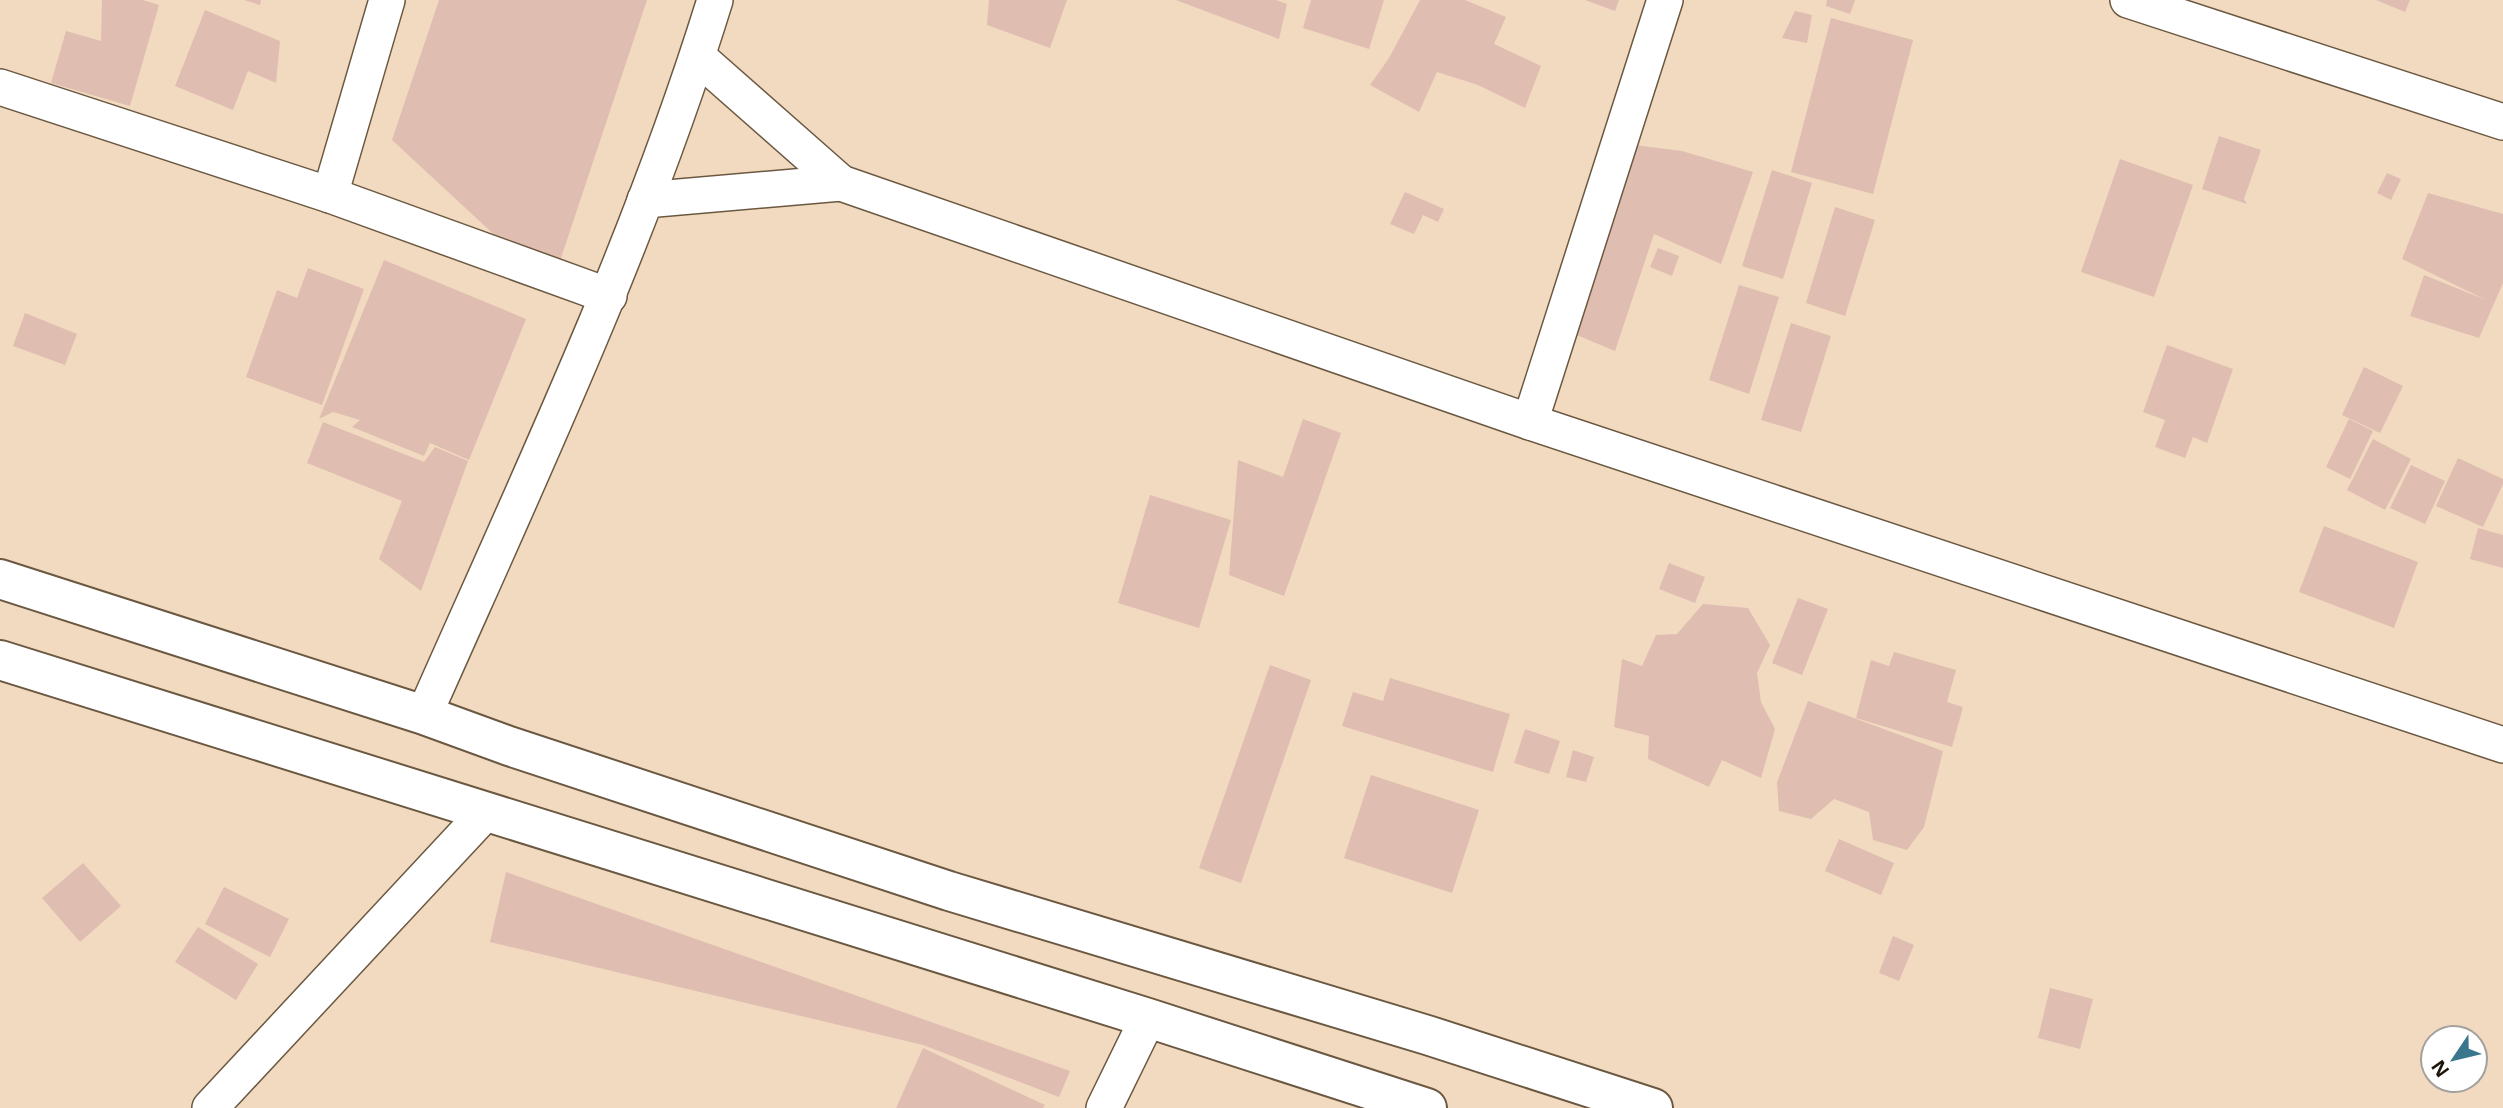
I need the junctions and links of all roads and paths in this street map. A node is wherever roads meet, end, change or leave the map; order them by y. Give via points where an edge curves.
1 (387, 0) edge
2 (715, 0) edge
3 (1665, 0) edge
4 (2128, 0) edge
5 (698, 57) junction
6 (0, 87) edge
7 (2503, 122) edge
8 (841, 183) junction
9 (330, 195) junction
10 (645, 200) junction
11 (609, 296) junction
12 (1530, 422) junction
13 (0, 579) edge
14 (0, 660) edge
15 (424, 715) junction
16 (2503, 745) edge
17 (486, 812) junction
18 (1148, 1018) junction
19 (210, 1108) edge
20 (1104, 1108) edge
21 (1427, 1108) edge
22 (1653, 1108) edge

1 - 9 street
2 - 5 street
3 - 12 street
4 - 7 street
5 - 8 street
5 - 10 street
6 - 9 street
8 - 10 street
8 - 12 street
9 - 11 street
10 - 11 street
11 - 15 street
12 - 16 street
13 - 15 main road
14 - 17 main road
15 - 22 main road via 949,891
17 - 18 main road
17 - 19 street
18 - 20 street
18 - 21 main road

